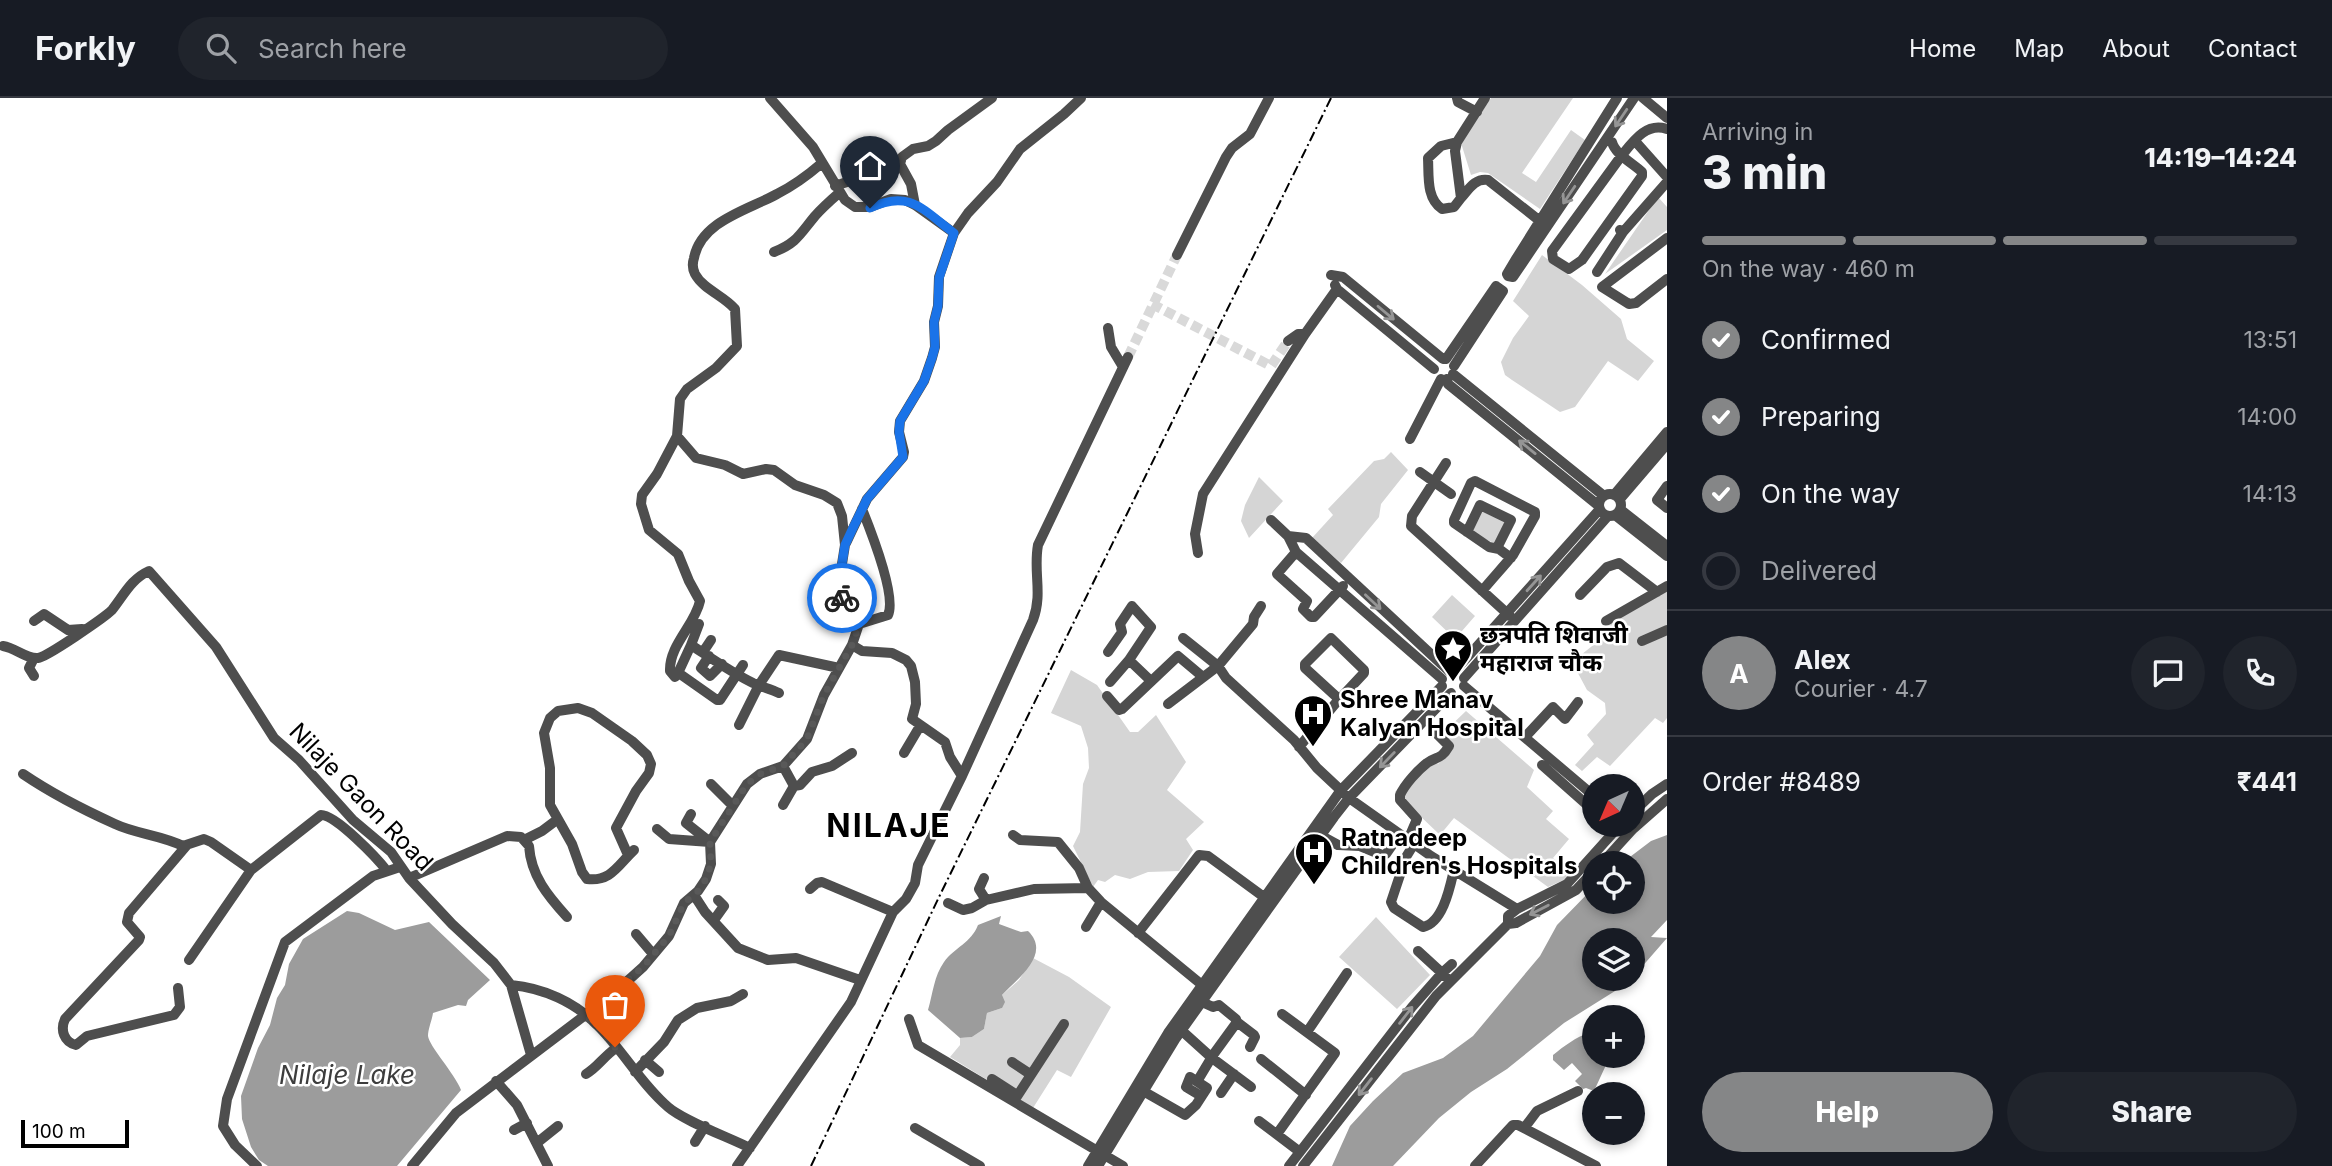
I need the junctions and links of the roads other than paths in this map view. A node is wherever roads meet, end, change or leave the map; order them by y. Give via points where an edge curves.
1 (770, 98) edge
2 (992, 98) edge
3 (1080, 98) edge
4 (1269, 98) edge
5 (1457, 98) edge
6 (1485, 98) edge
7 (1617, 98) edge
8 (1634, 98) edge
9 (1643, 98) edge
10 (1477, 112) junction
11 (1667, 118) edge
12 (1667, 129) edge
13 (1594, 133) junction
14 (1609, 140) junction
15 (1457, 142) junction
16 (1627, 150) junction
17 (822, 163) junction
18 (900, 164) junction
19 (1667, 179) edge
20 (837, 189) junction
21 (1461, 198) junction
22 (915, 205) junction
23 (1545, 221) junction
24 (1610, 221) junction
25 (1623, 232) junction
26 (954, 233) junction
27 (1667, 238) edge
28 (774, 251) dead end
29 (1177, 255) tunnel mouth
30 (1597, 272) dead end
31 (1667, 279) edge
32 (1337, 289) junction
33 (1108, 328) dead end
34 (1304, 334) junction
35 (1288, 341) tunnel mouth
36 (1447, 370) junction
37 (677, 436) junction
38 (1667, 436) edge
39 (1410, 439) dead end
40 (1446, 463) dead end
41 (1420, 471) dead end
42 (1434, 482) junction
43 (1667, 486) edge
44 (1451, 494) dead end
45 (1610, 506) junction
46 (1667, 508) edge
47 (862, 509) junction
48 (1271, 520) dead end
49 (1467, 532) junction
50 (1288, 536) junction
51 (845, 545) junction
52 (1667, 546) edge
53 (1497, 548) junction
54 (1296, 552) junction
55 (1198, 553) dead end
56 (1667, 556) edge
57 (1326, 558) junction
58 (1511, 558) junction
59 (1317, 568) junction
60 (1349, 579) junction
61 (1662, 589) edge
62 (1340, 590) junction
63 (1482, 591) junction
64 (1580, 595) dead end
65 (1261, 606) dead end
66 (1511, 617) junction
67 (33, 621) dead end
68 (1606, 621) dead end
69 (1396, 623) junction
70 (699, 624) dead end
71 (859, 624) junction
72 (85, 629) junction
73 (1667, 630) edge
74 (1387, 632) junction
75 (1183, 638) dead end
76 (711, 640) dead end
77 (1642, 641) dead end
78 (691, 645) junction
79 (852, 645) junction
80 (3, 646) dead end
81 (1108, 652) dead end
82 (706, 654) junction
83 (34, 658) junction
84 (1129, 660) junction
85 (722, 664) junction
86 (1218, 666) junction
87 (839, 668) junction
88 (741, 669) junction
89 (772, 674) dead end
90 (34, 676) dead end
91 (676, 677) dead end
92 (1203, 677) junction
93 (1452, 680) junction
94 (1151, 681) junction
95 (1110, 682) dead end
96 (762, 686) junction
97 (779, 693) dead end
98 (1107, 695) dead end
99 (1340, 700) junction
100 (1578, 702) dead end
101 (1168, 704) dead end
102 (739, 725) dead end
103 (920, 726) junction
104 (1434, 731) dead end
105 (1525, 737) junction
106 (1299, 747) junction
107 (852, 753) dead end
108 (904, 753) dead end
109 (1542, 765) dead end
110 (783, 766) junction
111 (23, 774) dead end
112 (962, 776) junction
113 (711, 783) dead end
114 (1667, 784) edge
115 (794, 786) junction
116 (1582, 786) edge
117 (1345, 794) junction
118 (1667, 799) edge
119 (1582, 800) edge
120 (1645, 801) edge
121 (783, 805) dead end
122 (733, 806) junction
123 (691, 814) dead end
124 (1645, 816) edge
125 (352, 818) junction
126 (558, 819) junction
127 (342, 826) junction
128 (657, 829) dead end
129 (1316, 834) junction
130 (1013, 835) dead end
131 (1606, 837) edge
132 (1622, 837) edge
133 (1407, 839) junction
134 (524, 840) junction
135 (710, 842) junction
136 (187, 845) junction
137 (1611, 851) edge
138 (400, 867) junction
139 (251, 870) junction
140 (1454, 870) junction
141 (387, 871) junction
142 (409, 878) junction
143 (984, 878) dead end
144 (1582, 884) edge
145 (1087, 888) junction
146 (810, 889) dead end
147 (694, 895) junction
148 (718, 900) dead end
149 (986, 900) junction
150 (1268, 900) junction
151 (1101, 902) junction
152 (1517, 909) junction
153 (893, 912) junction
154 (946, 916) dead end
155 (567, 917) dead end
156 (714, 920) junction
157 (1508, 923) junction
158 (1086, 927) dead end
159 (1138, 933) junction
160 (636, 934) dead end
161 (1418, 951) dead end
162 (653, 954) junction
163 (189, 960) dead end
164 (1452, 964) dead end
165 (1347, 973) dead end
166 (1446, 977) junction
167 (860, 980) junction
168 (511, 985) junction
169 (178, 988) dead end
170 (1206, 988) junction
171 (743, 994) dead end
172 (1202, 1002) junction
173 (1282, 1014) dead end
174 (585, 1016) junction
175 (909, 1019) dead end
176 (1237, 1022) junction
177 (1064, 1024) dead end
178 (1181, 1030) junction
179 (1307, 1032) junction
180 (1039, 1036) dead end
181 (1049, 1043) junction
182 (1250, 1046) dead end
183 (616, 1048) junction
184 (1385, 1052) junction
185 (531, 1055) junction
186 (1212, 1058) junction
187 (1261, 1059) dead end
188 (645, 1060) junction
189 (1012, 1062) dead end
190 (635, 1072) junction
191 (659, 1072) dead end
192 (586, 1074) dead end
193 (1030, 1074) junction
194 (1234, 1074) junction
195 (992, 1079) dead end
196 (496, 1082) junction
197 (1251, 1087) dead end
198 (1143, 1091) junction
199 (1578, 1091) dead end
200 (1221, 1093) dead end
201 (1306, 1095) junction
202 (1015, 1098) junction
203 (683, 1116) junction
204 (1259, 1121) dead end
205 (527, 1123) junction
206 (558, 1126) dead end
207 (705, 1126) junction
208 (1525, 1127) junction
209 (678, 1128) dead end
210 (915, 1128) dead end
211 (514, 1130) dead end
212 (1276, 1134) junction
213 (538, 1142) junction
214 (695, 1142) dead end
215 (750, 1148) junction
216 (1300, 1152) junction
217 (1101, 1153) junction
218 (257, 1166) edge
219 (412, 1166) edge
220 (548, 1166) edge
221 (737, 1166) edge
222 (980, 1166) edge
223 (1088, 1166) edge
224 (1098, 1166) edge
225 (1123, 1166) edge
226 (1289, 1166) edge
227 (1303, 1166) edge
228 (1475, 1166) edge
229 (1596, 1166) edge

1 - 17 street
2 - 18 street via 936,141 907,152
3 - 26 street via 1020,149
4 - 29 street via 1250,134 1226,157
5 - 10 street
6 - 10 street
7 - 13 street
8 -> 14 street
9 - 11 street
10 - 15 street
12 - 16 street via 1646,130
13 - 14 street
13 - 23 street
14 - 16 street via 1613,147
14 -> 23 street
15 - 21 street
15 - 21 street via 1441,146 1428,158 1431,199 1442,209 1454,207
16 - 19 street
16 - 24 street via 1642,176
16 - 24 street via 1552,251 1553,258 1559,265 1573,268
17 - 20 street
17 - 37 street via 790,187 710,230 698,242 692,266 695,275 736,309 738,338 734,351 680,399
18 - 20 street
18 - 22 street
19 - 25 street
20 - 22 street via 855,207 870,208 891,199
20 - 28 street via 799,238
21 - 23 street via 1481,179 1488,180
22 - 26 street
24 - 25 street
25 - 30 street
26 - 47 street via 939,278 932,358 900,421 903,457
27 - 31 street via 1602,287 1629,304
32 - 34 street
32 - 36 street via 1434,369 1435,375
32 -> 36 street via 1331,275 1343,277
33 - 112 street via 1111,347 1125,362 1038,545 1039,595 1033,620
34 - 35 street
34 - 55 street via 1203,494 1195,534
36 - 36 street via 1496,286 1503,291
36 - 39 street
36 - 45 street via 1448,384
37 - 51 street via 696,458 743,474 774,470 795,485 831,499 841,509
37 - 91 street via 641,504 649,530 678,554 700,601 673,653 670,671
38 - 45 street
40 - 42 street
41 - 42 street
42 - 44 street
42 - 63 street via 1412,516 1411,526
43 - 46 street via 1657,499
45 - 52 street
45 - 56 street
45 - 66 street
47 - 51 street
47 - 71 street via 891,598 888,615
48 - 50 street
49 - 53 street
49 - 53 street via 1480,505 1511,520
49 - 58 street via 1454,520 1475,481 1535,512
50 - 54 street
50 - 57 street via 1306,538
51 - 71 street via 838,589 857,613
53 - 58 street
54 - 59 street
54 - 62 street via 1278,574 1307,601 1303,610 1311,617
57 - 59 street
57 - 60 street
58 - 63 street
59 - 62 street
60 - 62 street
60 -> 69 street
61 - 64 street via 1619,563 1607,567
61 - 68 street
62 - 74 street
63 - 66 street
65 - 86 street via 1253,624
66 - 93 street
67 - 72 street via 44,614 68,630
69 - 74 street
69 - 93 street
70 - 78 street
71 - 79 street
72 - 83 street via 43,657
72 - 125 street, Nilaje Gaon Road via 106,615 130,585 149,571 216,647 274,738
73 - 77 street
74 - 93 street
75 - 86 street
76 - 82 street
78 - 82 street
78 - 88 street via 680,674 717,700 728,698
79 - 87 street
79 - 103 street via 906,660 915,682 912,719
80 - 83 street
81 - 84 street via 1132,606 1151,627
82 - 85 street
82 - 85 street via 701,667 710,676
83 - 90 street via 29,668
84 - 94 street
84 - 95 street
85 - 88 street
86 - 92 street
86 - 106 street
87 - 96 street via 779,655
87 - 110 street via 807,739
88 - 96 street
89 - 96 street
92 - 94 street via 1178,656
92 - 101 street
93 - 105 street
93 - 117 street
94 - 98 street via 1119,710
96 - 97 street
96 - 102 street
99 - 99 street via 1364,670 1331,638 1305,668
99 - 106 street
100 - 105 street via 1565,719 1553,707
103 - 108 street
103 - 112 street via 945,743
104 - 133 street via 1449,746 1400,794 1417,818
105 - 116 street
106 - 117 street
107 - 115 street
109 - 119 street
110 - 115 street
110 - 122 street via 754,778
111 - 136 street via 114,824
112 - 153 street via 918,865 915,883
113 - 122 street
114 - 120 street
115 - 121 street
117 - 129 street
117 - 133 street
118 - 124 street
122 - 135 street
123 - 135 street via 686,823
125 - 127 street
125 - 138 street, Nilaje Gaon Road via 391,852
126 - 126 street via 550,805 544,733 558,711 578,708 632,741 647,755 649,773 616,828 631,852 608,877 587,878
126 - 134 street
127 - 139 street via 320,815
127 - 141 street
128 - 135 street via 669,839
129 - 133 street via 1338,845 1360,846 1382,855
129 - 150 street
130 - 145 street via 1027,841 1058,842 1079,868
131 - 152 street via 1567,884
132 - 137 street
133 - 140 street
133 - 140 street via 1391,902 1423,927 1434,922 1447,898
134 - 142 street via 507,836
134 - 155 street via 545,893
135 - 147 street via 711,864
136 - 139 street via 204,839
136 - 169 street via 129,913 127,922 139,940 65,1019 64,1036 76,1045 88,1036 174,1015 180,1007
138 - 141 street
138 - 142 street, Nilaje Gaon Road
139 - 163 street
140 - 152 street
141 - 218 street via 373,876 285,942 227,1098 223,1126
142 - 168 street, Nilaje Gaon Road
143 - 149 street via 979,889
144 -> 157 street via 1516,923
145 - 149 street via 1034,889
145 - 151 street
146 - 153 street via 822,882
147 - 156 street
147 - 162 street via 684,903 669,936
148 - 156 street via 724,906
149 - 154 street via 963,910 950,904
150 - 159 street via 1208,856 1199,855
150 - 170 street
151 - 158 street
151 - 159 street
152 - 157 street via 1508,916
153 - 167 street
156 - 167 street via 733,945 756,956 796,958
157 - 166 street
159 - 170 street
160 - 162 street
161 - 166 street
162 - 174 street
164 - 166 street
165 - 179 street
166 - 184 street
167 - 215 street via 851,1002
168 - 174 street via 544,991
168 - 185 street, Nilaje Gaon Road
170 - 172 street
170 - 217 street via 1168,1033
171 - 188 street via 696,1008 678,1020
172 - 176 street via 1219,1005
172 - 178 street
173 - 179 street
174 - 183 street
174 - 185 street
175 - 202 street via 918,1045
176 - 182 street via 1255,1037
176 - 186 street
177 - 181 street
178 - 186 street
178 - 198 street
179 - 201 street via 1335,1053
180 - 181 street
181 - 193 street
183 - 190 street
183 - 192 street
184 - 216 street
184 -> 227 street
185 - 196 street
186 - 194 street
186 - 198 street via 1198,1080 1192,1076 1185,1085 1201,1096 1185,1115
187 - 201 street
188 - 190 street
188 - 191 street
189 - 193 street
190 - 203 street via 669,1108
193 - 202 street
194 - 197 street
194 - 200 street
195 - 202 street
196 - 205 street
196 - 219 street via 456,1113
198 - 217 street
199 - 208 street via 1537,1111
201 - 212 street
202 - 217 street
203 - 207 street
203 - 209 street
204 - 212 street
205 - 211 street
205 - 213 street
206 - 213 street
207 - 214 street
207 - 215 street
208 - 228 street via 1513,1125
208 - 229 street
210 - 222 street
212 - 216 street
213 - 220 street
215 - 221 street
216 - 226 street
217 - 223 street
217 - 224 street
217 - 225 street

